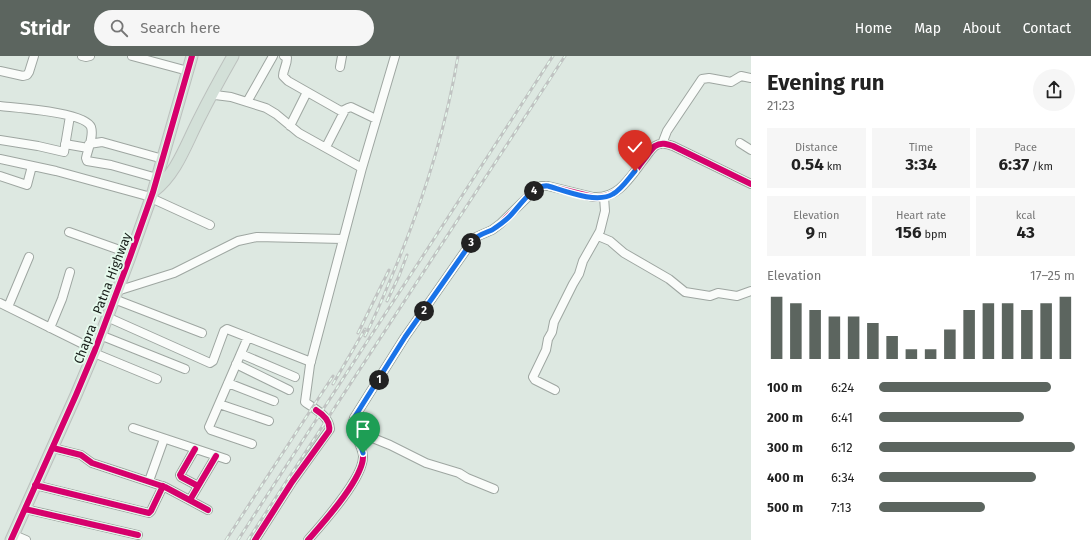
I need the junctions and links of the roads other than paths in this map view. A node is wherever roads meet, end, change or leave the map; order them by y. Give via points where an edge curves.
1 (34, 56) edge
2 (82, 56) edge
3 (90, 56) edge
4 (132, 56) edge
5 (192, 56) edge
6 (227, 56) edge
7 (233, 56) edge
8 (238, 56) edge
9 (273, 56) edge
10 (284, 56) edge
11 (342, 56) edge
12 (395, 56) edge
13 (340, 67) dead end
14 (0, 71) edge
15 (188, 71) junction
16 (751, 78) edge
17 (307, 92) junction
18 (215, 95) junction
19 (247, 102) junction
20 (0, 106) edge
21 (345, 110) junction
22 (70, 116) junction
23 (376, 119) junction
24 (290, 126) junction
25 (0, 140) edge
26 (740, 143) dead end
27 (65, 144) junction
28 (662, 144) junction
29 (89, 146) junction
30 (185, 147) junction
31 (326, 147) junction
32 (751, 150) edge
33 (0, 159) edge
34 (163, 159) junction
35 (32, 166) junction
36 (362, 168) junction
37 (0, 176) edge
38 (157, 178) junction
39 (751, 184) edge
40 (152, 196) junction
41 (604, 197) junction
42 (210, 225) dead end
43 (69, 232) dead end
44 (598, 236) junction
45 (343, 239) junction
46 (131, 254) junction
47 (29, 257) dead end
48 (70, 272) dead end
49 (751, 290) edge
50 (116, 295) junction
51 (4, 305) edge
52 (107, 317) junction
53 (50, 328) junction
54 (202, 333) dead end
55 (100, 336) junction
56 (248, 337) junction
57 (94, 351) junction
58 (241, 354) junction
59 (311, 362) junction
60 (236, 364) junction
61 (184, 369) dead end
62 (295, 377) dead end
63 (157, 379) dead end
64 (228, 383) junction
65 (289, 390) dead end
66 (555, 390) dead end
67 (274, 401) dead end
68 (219, 404) junction
69 (269, 421) dead end
70 (133, 428) dead end
71 (353, 430) junction
72 (164, 438) junction
73 (252, 444) dead end
74 (53, 448) junction
75 (195, 449) junction
76 (216, 456) junction
77 (226, 459) dead end
78 (149, 481) junction
79 (35, 486) junction
80 (163, 486) junction
81 (198, 486) junction
82 (494, 489) dead end
83 (190, 500) junction
84 (25, 509) junction
85 (208, 510) dead end
86 (138, 535) dead end
87 (12, 537) edge
88 (26, 540) edge
89 (255, 540) edge
90 (308, 540) edge

1 - 14 street via 27,75
2 - 3 street
4 - 15 street
5 - 15 highway, Chapra - Patna Highway
6 - 30 street via 192,123
7 - 30 highway
8 - 18 street
9 - 19 street
10 - 17 street via 284,78
11 - 13 street
12 - 23 street
15 - 34 highway, Chapra - Patna Highway
16 - 28 street via 742,76 730,82 702,79 667,131
17 - 21 street via 339,110
17 - 24 street
18 - 19 street
18 - 30 street
19 - 24 street via 272,112
20 - 22 street
21 - 23 street via 351,107
21 - 31 street
22 - 27 street
22 - 29 street via 89,124 92,131
23 - 36 street
24 - 31 street
25 - 27 street via 62,152
26 - 32 street
27 - 29 street
28 - 39 street via 673,146
28 - 41 street via 650,151 620,189
29 - 34 street via 102,142
29 - 38 street via 87,161
30 - 40 highway via 173,171
31 - 36 street
33 - 35 street
34 - 38 highway, Chapra - Patna Highway
35 - 37 street via 27,185
35 - 40 street
36 - 45 street
38 - 40 highway, Chapra - Patna Highway
40 - 42 street
40 - 46 highway, Chapra - Patna Highway
41 - 44 street via 606,207
41 - 71 street via 586,196 541,186 500,224 476,237 434,294 355,415
43 - 46 street
44 - 49 street via 610,241 624,253 686,292 710,296 718,293 737,296
44 - 66 street via 554,322 547,349 533,376 535,380
45 - 50 street via 248,238 174,273
45 - 59 street
46 - 50 highway, Chapra - Patna Highway
47 - 51 street
48 - 53 street
50 - 52 highway, Chapra - Patna Highway
50 - 54 street
51 - 53 street
52 - 55 highway, Chapra - Patna Highway
52 - 56 street via 210,363 225,330 229,329
53 - 57 street
55 - 57 highway, Chapra - Patna Highway
55 - 61 street
56 - 58 street
56 - 59 street
57 - 63 street
57 - 74 highway, Chapra - Patna Highway
58 - 60 street
58 - 62 street
59 - 89 street via 305,402 324,416 330,429
60 - 64 street
60 - 65 street
64 - 67 street
64 - 68 street
68 - 69 street
68 - 73 street via 210,429
70 - 72 street
71 - 82 street via 426,463 459,473
71 - 90 street via 361,447 362,465 347,493
72 - 75 street
72 - 78 street
74 - 78 street via 81,455 92,463
74 - 79 highway, Chapra - Patna Highway
75 - 76 street
75 - 81 street via 180,474
76 - 77 street
76 - 81 street
78 - 80 street
79 - 80 street via 148,513
79 - 84 highway, Chapra - Patna Highway
80 - 83 street
81 - 83 street
83 - 85 street
84 - 86 street
84 - 87 highway, Chapra - Patna Highway
87 - 88 street

